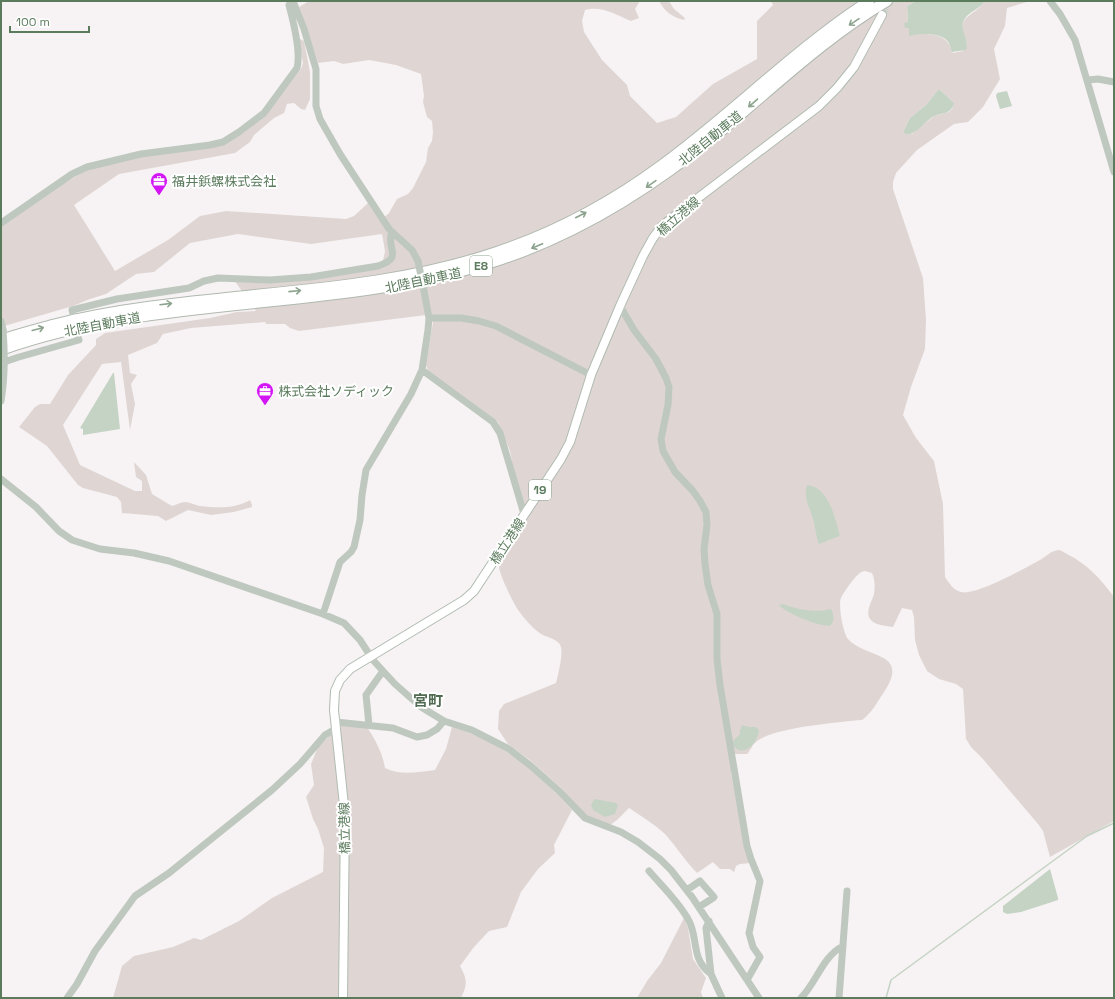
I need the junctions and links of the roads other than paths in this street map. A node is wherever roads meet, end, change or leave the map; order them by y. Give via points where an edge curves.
1 (869, 1) edge
2 (887, 1) edge
3 (1050, 1) edge
4 (291, 3) edge
5 (882, 16) tunnel mouth
6 (1088, 80) junction
7 (1114, 82) edge
8 (1114, 172) edge
9 (1, 223) edge
10 (392, 232) junction
11 (620, 306) junction
12 (73, 314) dead end
13 (429, 318) junction
14 (1, 321) edge
15 (2, 335) edge
16 (78, 337) dead end
17 (1, 350) edge
18 (1, 363) edge
19 (422, 370) junction
20 (591, 375) junction
21 (1, 401) edge
22 (1, 479) edge
23 (524, 514) junction
24 (323, 614) junction
25 (371, 656) junction
26 (383, 671) junction
27 (444, 721) junction
28 (369, 724) junction
29 (336, 725) junction
30 (649, 871) dead end
31 (687, 890) junction
32 (847, 891) dead end
33 (699, 907) junction
34 (709, 921) junction
35 (843, 946) junction
36 (711, 974) junction
37 (747, 980) junction
38 (67, 998) edge
39 (342, 998) edge
40 (722, 998) edge
41 (759, 998) edge
42 (801, 998) edge
43 (839, 998) edge

15 -> 1 highway, 北陸自動車道 / E8 via 140,307 346,285 409,275 497,252 555,228 609,200 656,169 714,125 795,55
2 -> 17 highway, 北陸自動車道 / E8 via 822,46 710,140 642,190 589,221 504,259 410,284 339,295 144,316 74,329
3 - 6 street via 1075,40
4 - 9 street via 297,68 264,113 239,132 223,142 210,145 141,154 87,167 72,174
4 - 10 street via 304,29 316,70 316,106 320,118 360,187
5 - 11 main road, 橋立港線 / 19 via 854,68 819,106 662,226 643,256
6 - 7 street
6 - 8 street
10 - 12 street via 392,259 378,266 311,277 270,280 218,278 189,288 117,299 79,308 72,310
10 - 13 street, bridge via 412,250 418,261
11 - 20 main road, 橋立港線 / 19
11 - 37 street via 656,359 670,387 661,439 663,451 675,472 700,501 707,517 705,564 717,614 720,685 747,846 760,881 748,933 760,957
13 - 19 street
13 - 20 street via 467,319 496,326
14 - 15 street
15 - 21 street, bridge via 5,374
16 - 18 street via 79,340
19 - 23 street via 488,418 500,433
19 - 24 street via 366,470 354,547 340,562
20 - 23 main road, 橋立港線 / 19 via 570,442
22 - 24 street via 72,540 100,549 169,561
23 - 25 main road, 橋立港線 / 19 via 474,592
24 - 25 street via 344,623
25 - 26 street
25 - 29 main road, 橋立港線 / 19 via 350,669 340,680 335,692
26 - 27 street via 414,701
26 - 28 street via 366,695
27 - 28 street via 433,732 423,737
27 - 31 street via 472,730 519,756 585,818 621,832 638,842 671,870
28 - 29 street
29 - 38 street via 272,790 169,873 136,896 95,951
29 - 39 main road, 橋立港線 / 19 via 345,815
30 - 36 street via 688,918 698,957
31 - 33 street
31 - 33 street via 698,878 714,896
32 - 35 street
33 - 34 street
34 - 36 street via 706,928
34 - 37 street
35 - 42 street via 831,955
35 - 43 street
36 - 40 street
37 - 41 street

